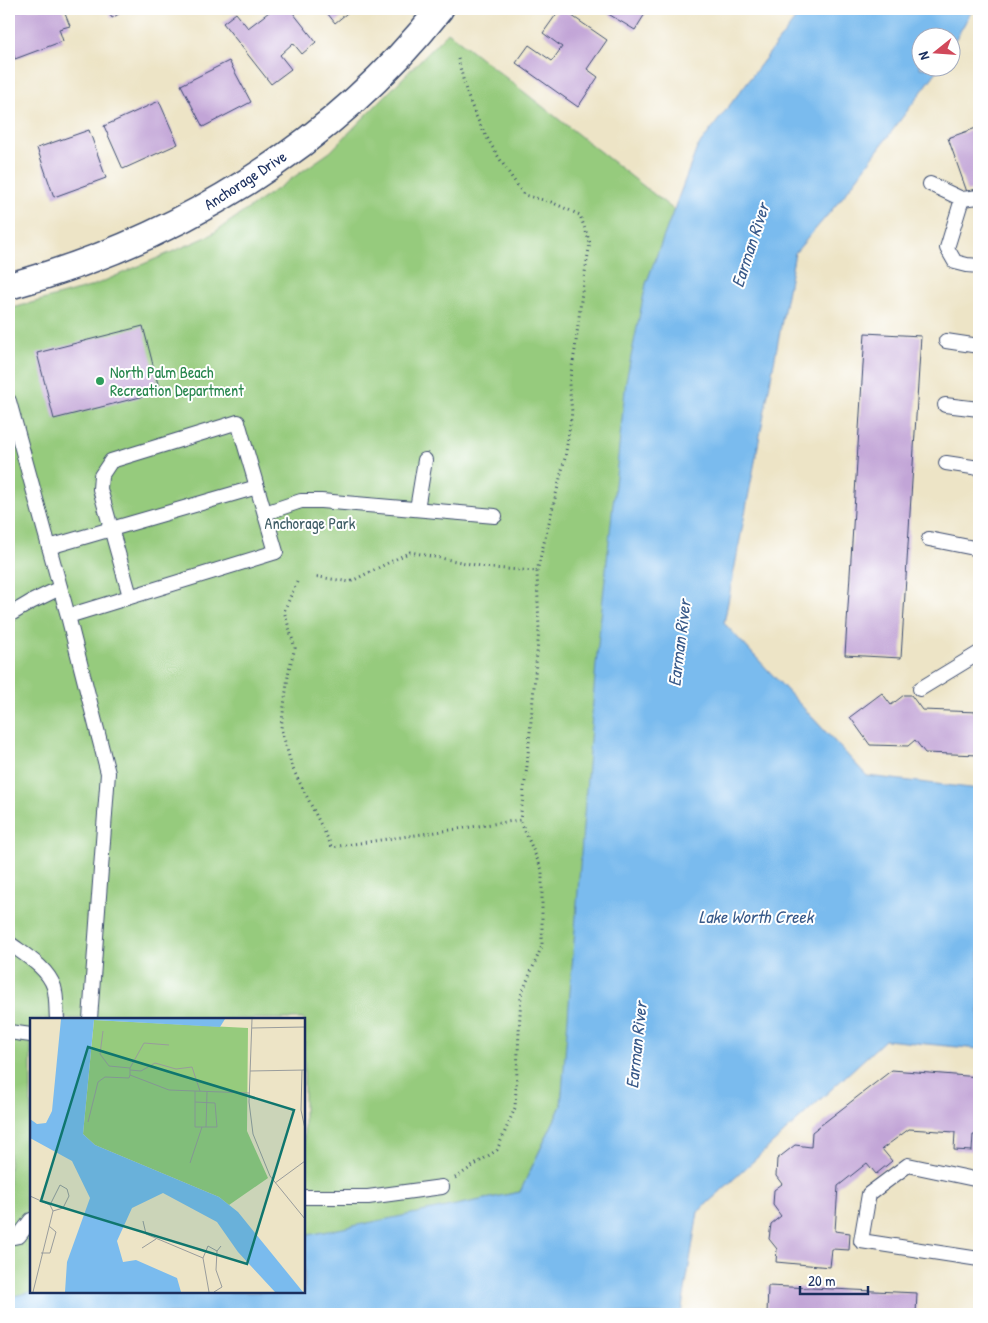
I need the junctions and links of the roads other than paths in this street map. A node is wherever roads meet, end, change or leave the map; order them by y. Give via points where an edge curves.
1 (440, 9) edge
2 (930, 184) dead end
3 (979, 196) edge
4 (962, 199) junction
5 (979, 266) edge
6 (9, 286) edge
7 (946, 341) dead end
8 (979, 346) edge
9 (9, 401) edge
10 (945, 405) dead end
11 (979, 409) edge
12 (425, 460) dead end
13 (946, 463) dead end
14 (979, 468) edge
15 (257, 487) junction
16 (417, 509) junction
17 (265, 513) junction
18 (495, 516) dead end
19 (110, 530) junction
20 (928, 539) dead end
21 (49, 547) junction
22 (979, 549) edge
23 (60, 588) junction
24 (130, 596) junction
25 (9, 615) edge
26 (68, 616) junction
27 (979, 653) edge
28 (920, 689) dead end
29 (9, 943) edge
30 (57, 1018) edge
31 (90, 1018) edge
32 (9, 1032) edge
33 (30, 1035) edge
34 (979, 1180) edge
35 (442, 1187) road end
36 (305, 1197) edge
37 (30, 1221) edge
38 (9, 1238) edge
39 (979, 1258) edge

1 - 6 street, Anchorage Drive via 374,82 272,165 159,232 99,258
2 - 4 lane
3 - 4 lane
4 - 5 lane via 947,248 955,262
7 - 8 lane
9 - 21 lane
10 - 11 lane
12 - 16 lane
13 - 14 lane
15 - 17 lane
15 - 19 lane
15 - 19 lane via 238,422 111,461 101,476 100,489
16 - 17 lane via 301,501
16 - 18 lane
17 - 24 lane via 276,552
19 - 21 lane
19 - 24 lane
20 - 22 lane
21 - 23 lane
23 - 25 lane
23 - 26 lane
24 - 26 lane
26 - 31 lane via 108,773
27 - 28 lane
29 - 30 lane via 44,972 54,988
32 - 33 lane
34 - 39 lane via 908,1165 869,1194 861,1241
35 - 36 lane via 368,1197
37 - 38 lane via 20,1236

